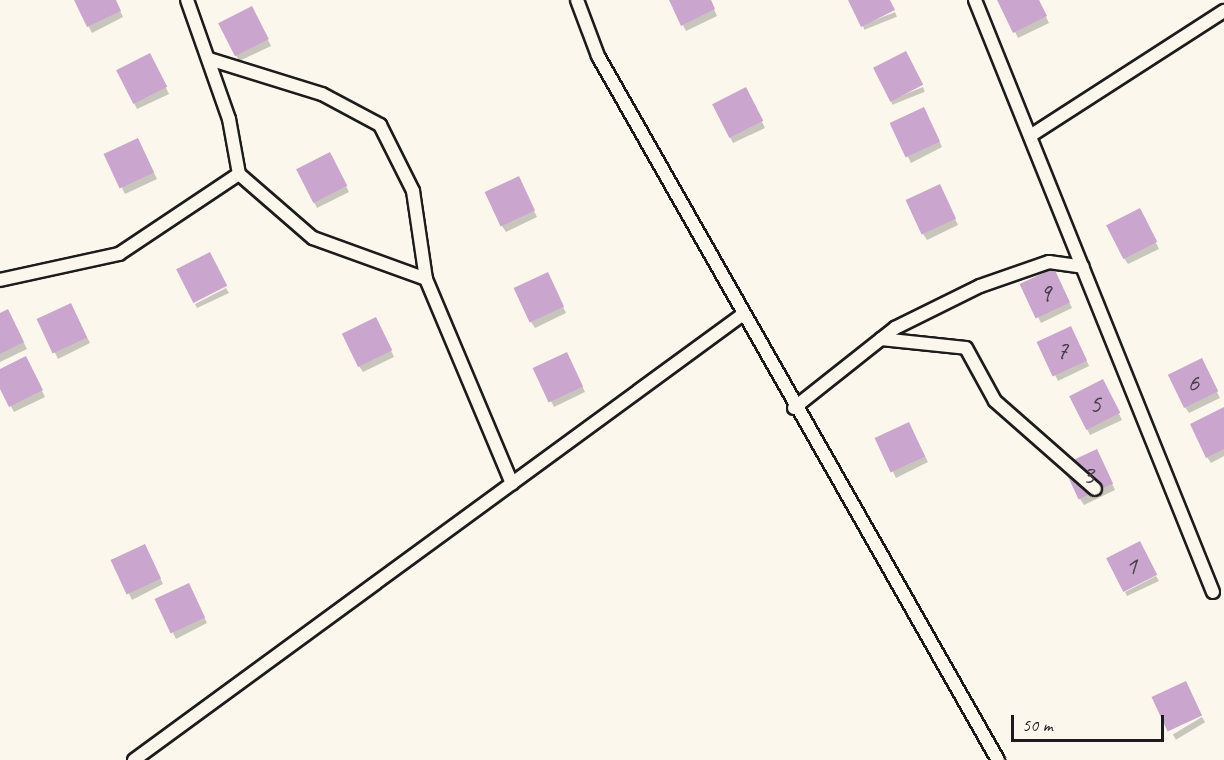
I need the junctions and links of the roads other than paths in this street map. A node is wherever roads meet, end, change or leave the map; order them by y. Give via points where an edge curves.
1 (187, 0) edge
2 (577, 0) edge
3 (975, 0) edge
4 (1224, 11) edge
5 (209, 59) junction
6 (1030, 136) junction
7 (239, 174) junction
8 (1083, 267) junction
9 (426, 279) junction
10 (0, 280) edge
11 (742, 315) junction
12 (881, 339) junction
13 (794, 408) junction
14 (512, 484) junction
15 (1095, 489) dead end
16 (1213, 592) dead end
17 (134, 760) edge
18 (998, 760) edge

1 - 5 lane
2 - 11 lane via 598,56
3 - 6 lane
4 - 6 lane
5 - 7 lane via 229,119
5 - 9 lane via 322,94 380,125 413,191
6 - 8 lane
7 - 9 lane via 313,238
7 - 10 lane via 119,254
8 - 12 lane via 1049,262 980,286
8 - 16 lane
9 - 14 lane
11 - 13 lane
11 - 14 lane
12 - 13 lane
12 - 15 lane via 966,348 995,401
13 - 18 lane
14 - 17 lane

